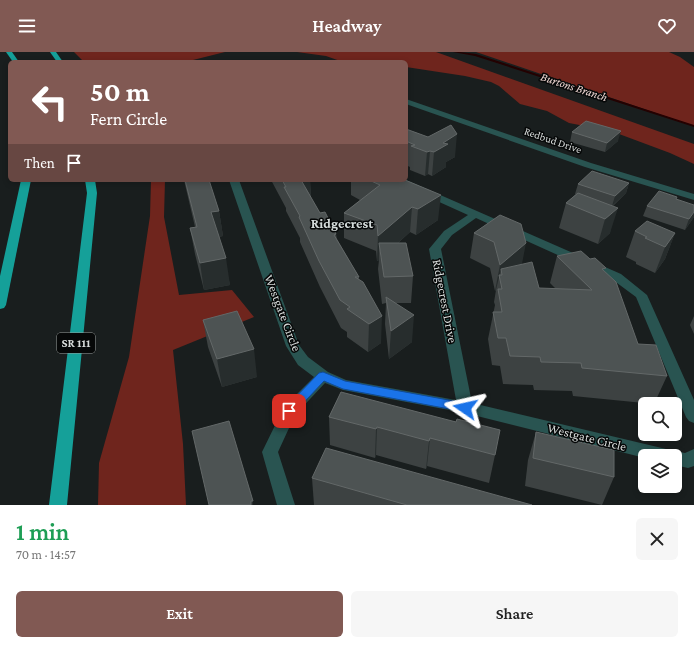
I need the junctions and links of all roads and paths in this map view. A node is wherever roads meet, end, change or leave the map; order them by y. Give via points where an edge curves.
1 (408, 102) edge
2 (26, 182) edge
3 (90, 182) edge
4 (235, 182) edge
5 (403, 182) edge
6 (694, 197) edge
7 (476, 214) junction
8 (0, 305) edge
9 (323, 376) junction
10 (465, 408) junction
11 (694, 417) edge
12 (638, 449) edge
13 (58, 505) edge
14 (286, 505) edge

1 - 6 street, Redbud Drive via 588,165
2 - 8 highway
3 - 13 highway, SR 111 via 92,193
4 - 9 street, Westgate Circle via 293,346 303,361
5 - 7 street
7 - 10 street, Ridgecrest Drive via 440,239 435,249
7 - 11 street via 617,277 641,295
9 - 10 street, Westgate Circle via 343,385
9 - 14 street via 289,411 270,452
10 - 12 street, Westgate Circle

